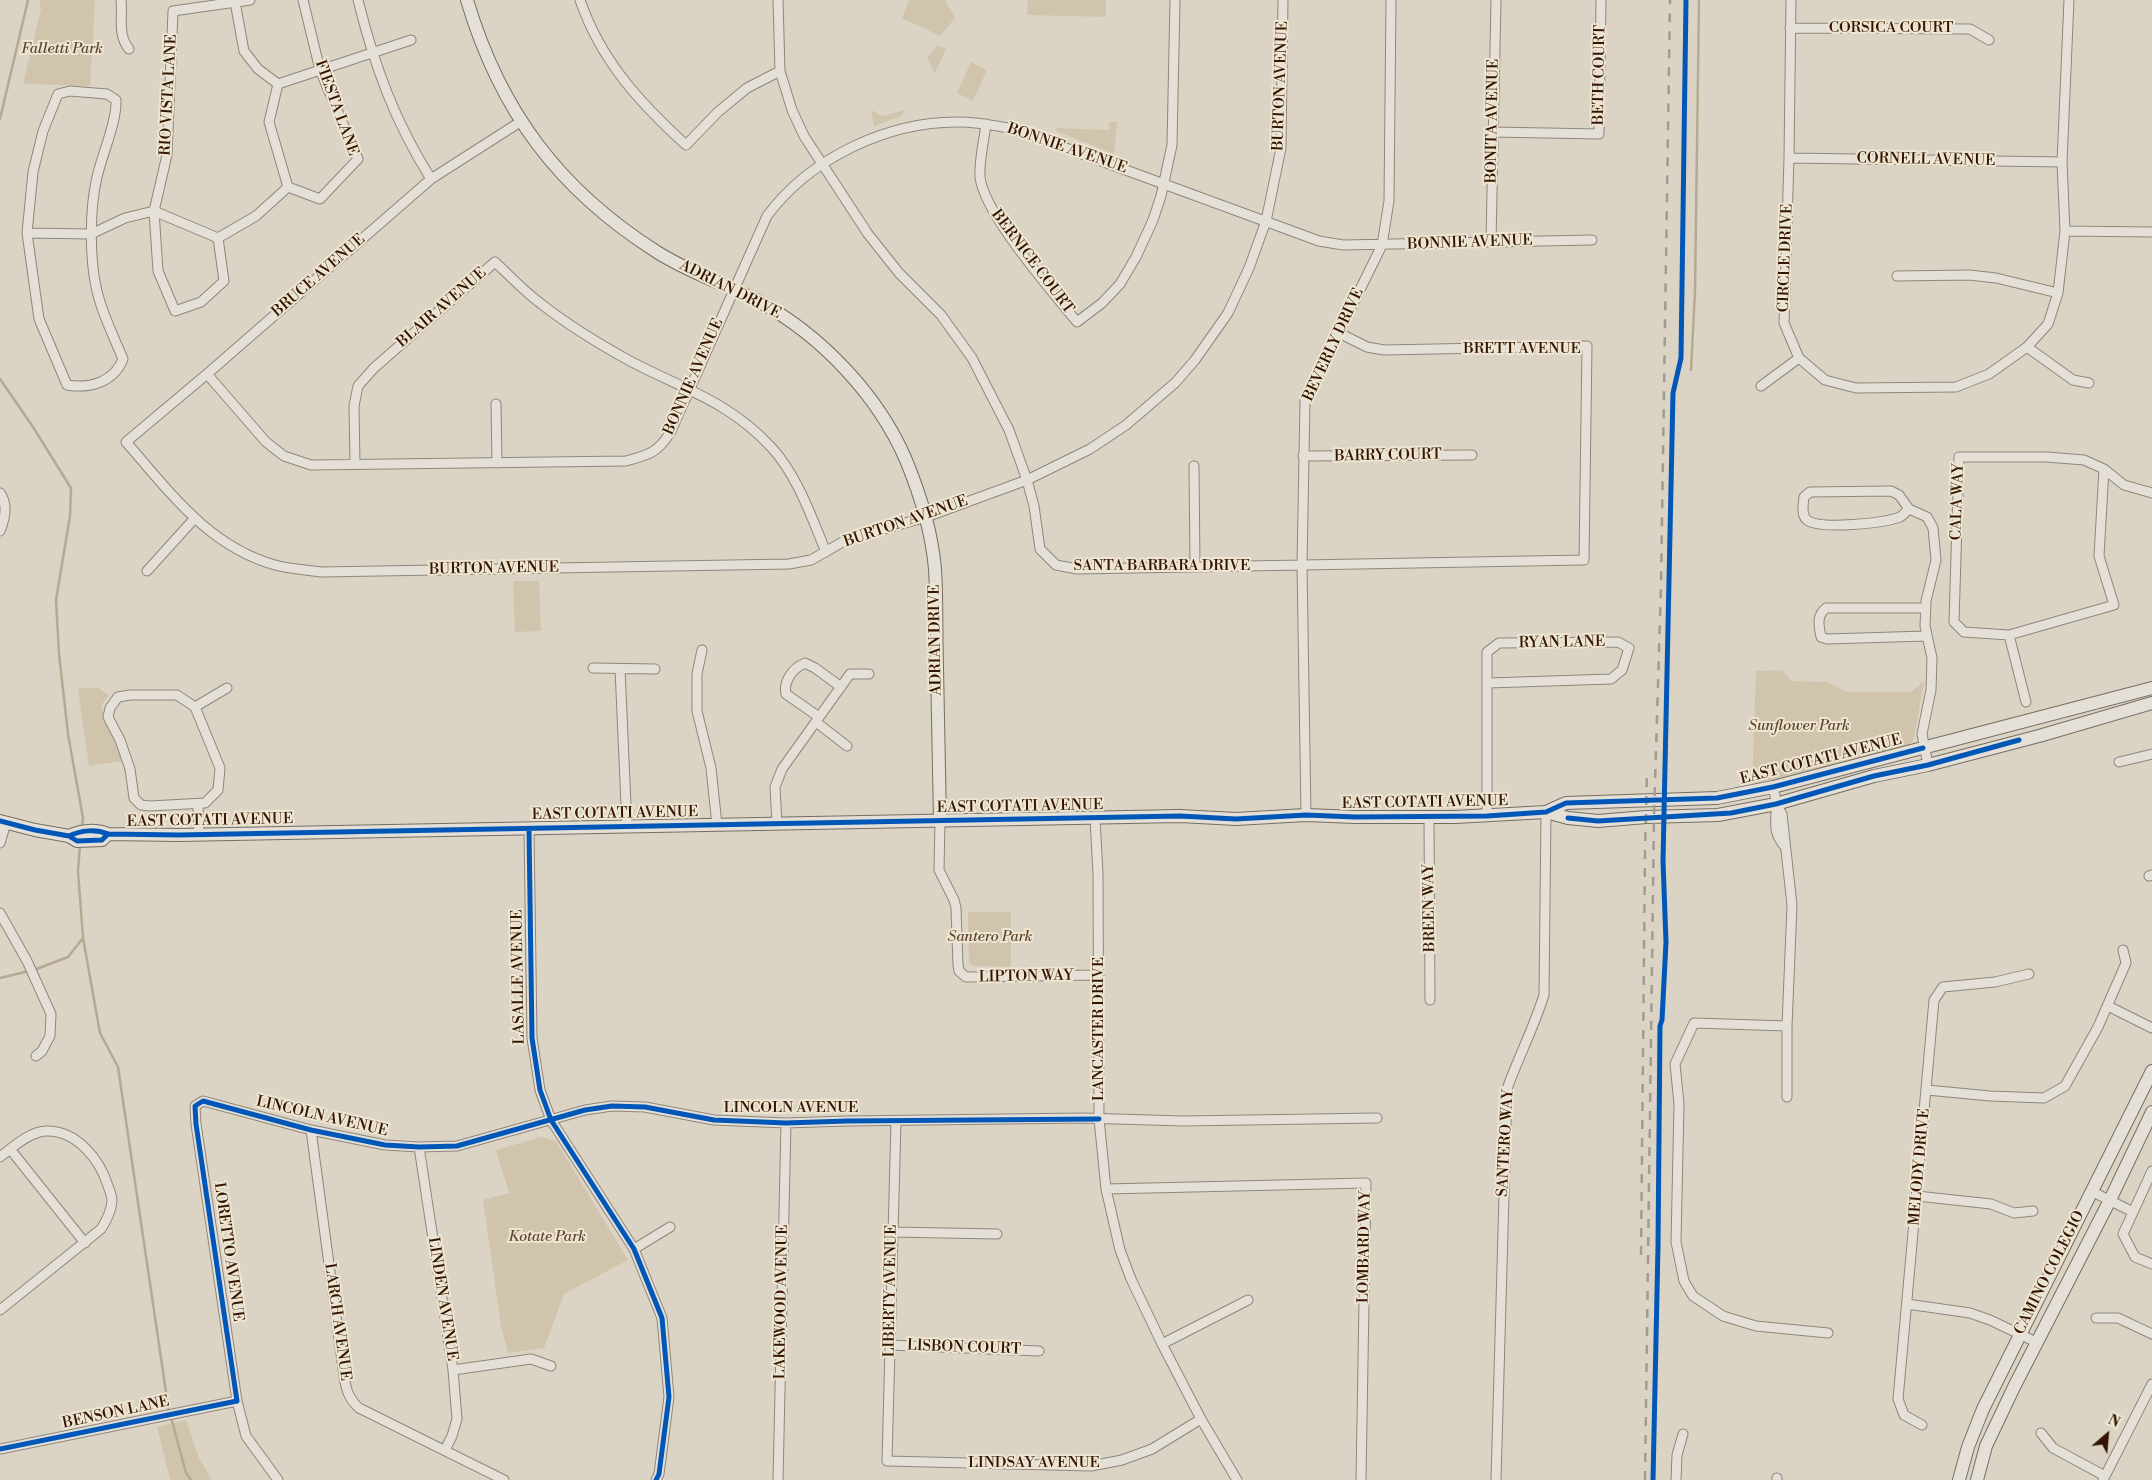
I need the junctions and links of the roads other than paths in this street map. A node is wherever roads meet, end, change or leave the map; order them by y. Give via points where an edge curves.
1 (122, 0) edge
2 (250, 0) edge
3 (303, 0) edge
4 (358, 0) edge
5 (467, 0) edge
6 (580, 0) edge
7 (778, 0) edge
8 (1175, 0) edge
9 (1283, 0) edge
10 (1391, 0) edge
11 (1496, 0) edge
12 (1601, 0) edge
13 (1791, 0) edge
14 (2069, 0) edge
15 (235, 2) junction
16 (1790, 28) junction
17 (411, 40) dead end
18 (1989, 40) dead end
19 (129, 49) dead end
20 (371, 53) junction
21 (320, 70) junction
22 (780, 71) junction
23 (278, 84) junction
24 (520, 122) junction
25 (986, 124) junction
26 (1493, 132) junction
27 (1789, 158) junction
28 (2062, 162) junction
29 (822, 165) junction
30 (431, 179) junction
31 (1164, 183) junction
32 (288, 187) junction
33 (154, 212) junction
34 (1266, 221) junction
35 (2065, 230) junction
36 (2152, 232) edge
37 (27, 233) junction
38 (91, 234) junction
39 (218, 238) junction
40 (1592, 240) dead end
41 (1491, 242) junction
42 (1382, 245) junction
43 (1897, 276) dead end
44 (733, 289) junction
45 (2058, 293) junction
46 (1339, 333) junction
47 (2028, 347) junction
48 (1799, 358) junction
49 (207, 374) junction
50 (2089, 383) dead end
51 (1760, 386) dead end
52 (691, 389) junction
53 (496, 404) dead end
54 (126, 442) joint
55 (1472, 455) dead end
56 (1303, 456) junction
57 (497, 463) junction
58 (355, 464) junction
59 (1194, 466) dead end
60 (2104, 469) junction
61 (1027, 480) junction
62 (0, 493) edge
63 (2152, 493) edge
64 (1909, 509) junction
65 (926, 517) junction
66 (194, 519) junction
67 (0, 531) edge
68 (826, 552) junction
69 (1584, 560) joint
70 (1302, 565) junction
71 (1195, 567) junction
72 (147, 570) dead end
73 (1926, 608) junction
74 (2009, 635) junction
75 (1926, 636) junction
76 (702, 650) dead end
77 (593, 668) dead end
78 (620, 669) junction
79 (655, 669) dead end
80 (869, 674) dead end
81 (1488, 682) junction
82 (841, 687) junction
83 (227, 688) dead end
84 (2152, 688) edge
85 (2026, 702) dead end
86 (2152, 703) edge
87 (195, 707) junction
88 (818, 719) junction
89 (847, 746) dead end
90 (1923, 748) junction
91 (2152, 754) edge
92 (2119, 762) dead end
93 (1928, 765) junction
94 (1773, 787) junction
95 (1776, 804) junction
96 (198, 805) junction
97 (1546, 812) junction
98 (1306, 815) junction
99 (1487, 816) junction
100 (1429, 817) junction
101 (1095, 818) junction
102 (940, 821) junction
103 (3, 822) edge
104 (777, 824) junction
105 (717, 825) junction
106 (627, 827) junction
107 (529, 828) junction
108 (199, 835) junction
109 (0, 843) edge
110 (0, 913) edge
111 (2123, 950) dead end
112 (2029, 974) dead end
113 (1099, 975) junction
114 (1430, 1000) dead end
115 (2108, 1006) junction
116 (1787, 1026) junction
117 (2152, 1028) edge
118 (36, 1056) dead end
119 (2152, 1071) edge
120 (1927, 1090) junction
121 (1787, 1097) dead end
122 (195, 1106) joint
123 (2152, 1112) edge
124 (1377, 1118) dead end
125 (1099, 1119) junction
126 (551, 1120) junction
127 (896, 1121) junction
128 (786, 1123) junction
129 (311, 1130) junction
130 (419, 1147) junction
131 (10, 1149) junction
132 (0, 1157) edge
133 (2152, 1172) edge
134 (1106, 1189) junction
135 (2091, 1191) junction
136 (1917, 1196) junction
137 (2110, 1200) junction
138 (2033, 1211) dead end
139 (2133, 1212) junction
140 (670, 1227) dead end
141 (893, 1232) junction
142 (997, 1234) dead end
143 (85, 1243) junction
144 (634, 1249) junction
145 (2152, 1264) edge
146 (1248, 1300) dead end
147 (1907, 1304) junction
148 (0, 1310) edge
149 (2096, 1318) dead end
150 (1828, 1333) dead end
151 (2020, 1333) junction
152 (2152, 1334) edge
153 (2036, 1342) junction
154 (1162, 1344) junction
155 (890, 1345) junction
156 (1039, 1351) dead end
157 (551, 1366) dead end
158 (453, 1370) junction
159 (2152, 1384) edge
160 (237, 1401) junction
161 (1202, 1419) junction
162 (1922, 1425) dead end
163 (2041, 1433) dead end
164 (1683, 1434) dead end
165 (0, 1449) edge
166 (444, 1450) junction
167 (887, 1461) joint
168 (2104, 1478) edge
169 (278, 1480) edge
170 (504, 1480) edge
171 (656, 1480) edge
172 (778, 1480) edge
173 (1237, 1480) edge
174 (1361, 1480) edge
175 (1496, 1480) edge
176 (1676, 1480) edge
177 (1959, 1480) edge
178 (1977, 1480) edge

1 - 19 street via 120,30
2 - 15 street
3 - 21 street, FIESTA LANE
4 - 20 street
5 - 24 main road, ADRIAN DRIVE via 490,65
6 - 22 street via 596,38 614,68 640,102 686,145 747,88
7 - 22 street, SANTA BARBARA DRIVE
8 - 31 street via 1172,145
9 - 34 street, BURTON AVENUE via 1281,148
10 - 42 street, BEVERLY DRIVE via 1389,201
11 - 26 street, BONITA AVENUE
12 - 26 street, BETH COURT via 1599,134
13 - 16 street, CIRCLE DRIVE
14 - 28 street, CIRCLE DRIVE
15 - 23 street via 244,51 258,69
15 - 33 street, RIO VISTA LANE via 173,11 167,155
16 - 18 street, CORSICA COURT via 1970,29
16 - 27 street, CIRCLE DRIVE
17 - 20 street
20 - 21 street
20 - 30 street via 396,118
21 - 23 street
21 - 32 street, FIESTA LANE via 358,159 320,199
22 - 29 street, SANTA BARBARA DRIVE via 792,110
23 - 32 street via 269,122
24 - 30 street, BRUCE AVENUE
24 - 44 main road, ADRIAN DRIVE via 572,186 617,225 659,254
25 - 29 street, BONNIE AVENUE via 940,122 895,131 873,138
25 - 31 street, BONNIE AVENUE via 1014,129
25 - 31 street, BERNICE COURT via 980,177 985,198 998,220 1077,322 1120,284 1153,220
26 - 41 street, BONITA AVENUE
27 - 28 street, CORNELL AVENUE
27 - 48 street, CIRCLE DRIVE via 1784,323
28 - 35 street, CIRCLE DRIVE
29 - 44 street, BONNIE AVENUE via 796,183 767,216
29 - 61 street, SANTA BARBARA DRIVE via 868,234 941,315 972,358 1009,430
30 - 49 street, BRUCE AVENUE
31 - 34 street, BONNIE AVENUE
32 - 39 street via 256,216
33 - 38 street via 125,218
33 - 39 street
33 - 39 street, RIO VISTA LANE via 158,271 175,311 200,302 224,281
34 - 42 street, BONNIE AVENUE via 1319,241 1343,246
34 - 61 street, BURTON AVENUE via 1228,313 1175,383 1126,425 1090,449
35 - 36 street
35 - 45 street, CIRCLE DRIVE
37 - 38 street
37 - 38 street via 33,172 43,130 58,94 70,91 107,94 116,100 93,196
37 - 38 street via 39,319 67,385 82,388 109,378 123,359 99,300
40 - 41 street, BONNIE AVENUE
41 - 42 street, BONNIE AVENUE
42 - 46 street, BEVERLY DRIVE
43 - 45 street via 1969,274
44 - 52 street, BONNIE AVENUE
44 - 65 main road, ADRIAN DRIVE via 782,316 817,342 852,376 882,416 906,460
45 - 47 street, CIRCLE DRIVE via 2048,324
46 - 56 street, BEVERLY DRIVE via 1305,402
46 - 69 street, BRETT AVENUE via 1384,350 1587,346
47 - 48 street, CIRCLE DRIVE via 1989,374 1956,387 1856,388 1825,380
47 - 50 street via 2073,380
48 - 51 street
49 - 54 street, BRUCE AVENUE
49 - 58 street, BONNIE AVENUE via 266,442 284,456 311,465
52 - 57 street, BONNIE AVENUE via 662,446 646,456 626,461
52 - 58 street, BLAIR AVENUE via 586,336 540,303 495,262 374,368 358,386 354,406
52 - 68 street, BLAIR AVENUE via 736,416 772,448 798,485
53 - 57 street
54 - 66 street, BURTON AVENUE
55 - 56 street, BARRY COURT
56 - 70 street, BEVERLY DRIVE
57 - 58 street, BONNIE AVENUE
59 - 71 street
60 - 63 street, CALA WAY via 2124,485
60 - 74 street via 2099,556 2114,605
60 - 74 street, CALA WAY via 2084,460 1959,457 1954,622 1964,632
61 - 65 street, BURTON AVENUE
61 - 71 street, SANTA BARBARA DRIVE via 1040,549 1056,565 1077,569
62 - 67 street via 5,510
64 - 64 street via 1898,495 1884,490 1810,492 1804,497 1803,515 1820,526 1868,523 1902,516
64 - 73 street via 1928,517 1933,528 1936,560
65 - 68 street, BURTON AVENUE via 846,540
65 - 102 main road, ADRIAN DRIVE via 935,567
66 - 68 street, BURTON AVENUE via 222,542 250,556 276,566 321,572 789,564 811,560
66 - 72 street
69 - 70 street, SANTA BARBARA DRIVE
70 - 71 street, SANTA BARBARA DRIVE
70 - 98 street, BEVERLY DRIVE
73 - 75 street
73 - 75 street via 1826,608 1818,620 1821,637 1827,638
74 - 85 street
75 - 90 street via 1932,658
76 - 105 street via 697,674 697,711 711,768
77 - 78 street
78 - 79 street
78 - 106 street
80 - 82 street via 850,674
81 - 81 street, RYAN LANE via 1488,652 1499,643 1618,642 1629,648 1622,670 1611,679
81 - 99 street, RYAN LANE
82 - 88 street
82 - 88 street via 805,663 788,678 784,686 786,694
83 - 87 street
84 - 90 main road, EAST COTATI AVENUE
86 - 93 main road, EAST COTATI AVENUE
87 - 96 street via 220,768 218,790 206,804
87 - 96 street via 177,696 130,695 118,697 108,717 130,769 137,802 150,806
88 - 89 street
88 - 104 street via 777,778
90 - 93 street
90 - 94 main road, EAST COTATI AVENUE
91 - 92 street
93 - 95 main road, EAST COTATI AVENUE via 1874,776
94 - 95 street
94 - 97 main road, EAST COTATI AVENUE via 1700,800 1566,803
95 - 97 main road, EAST COTATI AVENUE via 1718,815 1598,821
95 - 116 street via 1782,814 1786,837 1792,905
96 - 108 street
97 - 99 main road, EAST COTATI AVENUE
97 - 175 street, SANTERO WAY via 1544,995 1507,1090
98 - 100 main road, EAST COTATI AVENUE
98 - 101 main road, EAST COTATI AVENUE via 1236,819 1180,816
99 - 100 main road, EAST COTATI AVENUE
100 - 114 street, BREEN WAY
101 - 102 main road, EAST COTATI AVENUE
101 - 113 street, LANCASTER DRIVE
102 - 104 main road, EAST COTATI AVENUE
102 - 113 street, LIPTON WAY via 939,870 954,900 958,965 966,977
103 - 108 main road, EAST COTATI AVENUE via 69,836 77,832 87,836 100,830 108,834
103 - 109 street
104 - 105 main road, EAST COTATI AVENUE
105 - 106 main road, EAST COTATI AVENUE
106 - 107 main road, EAST COTATI AVENUE
107 - 108 main road, EAST COTATI AVENUE
107 - 126 street, LASALLE AVENUE via 532,1038 540,1090
110 - 118 street via 51,1014 50,1036
111 - 115 street via 2126,963
112 - 120 street, MELODY DRIVE via 1995,982 1943,987 1934,1000
113 - 125 street, LANCASTER DRIVE
115 - 117 street
115 - 120 street via 2065,1086 2044,1098
116 - 121 street
116 - 150 street via 1694,1023 1675,1064 1679,1104 1676,1242 1684,1282 1693,1296 1723,1316 1756,1326
119 - 135 main road, CAMINO COLEGIO
120 - 136 street, MELODY DRIVE
122 - 129 street, LINCOLN AVENUE via 203,1101
122 - 160 street, LORETTO AVENUE
123 - 137 main road, CAMINO COLEGIO
124 - 125 street, LINCOLN AVENUE via 1183,1122
125 - 127 street, LINCOLN AVENUE
125 - 134 street, LANCASTER DRIVE
126 - 128 street, LINCOLN AVENUE via 585,1110 620,1106 645,1107 714,1120
126 - 130 street, LINCOLN AVENUE via 457,1146
126 - 144 street, LASALLE AVENUE
127 - 128 street, LINCOLN AVENUE
127 - 141 street, LIBERTY AVENUE
128 - 172 street, LAKEWOOD AVENUE
129 - 130 street, LINCOLN AVENUE via 385,1145
129 - 166 street, LARCH AVENUE via 347,1392 359,1408
130 - 158 street, LINDEN AVENUE
131 - 132 street
131 - 143 street
131 - 143 street via 32,1134 48,1131 68,1136 99,1162 112,1198 110,1214 101,1229
133 - 139 street
134 - 154 street, LANCASTER DRIVE via 1125,1265
134 - 174 street, LOMBARD WAY via 1366,1183
135 - 137 street
135 - 151 main road, CAMINO COLEGIO
136 - 138 street via 1991,1204 2014,1213
136 - 147 street, MELODY DRIVE
137 - 139 street
137 - 153 main road, CAMINO COLEGIO
139 - 145 street via 2123,1234 2136,1257
140 - 144 street
141 - 142 street
141 - 155 street, LIBERTY AVENUE
143 - 148 street
144 - 171 street, LASALLE AVENUE via 662,1318 669,1397
146 - 154 street
147 - 151 street via 1970,1313
147 - 162 street, MELODY DRIVE via 1898,1399 1904,1415
149 - 152 street via 2118,1318
151 - 153 street
151 - 177 main road, CAMINO COLEGIO via 1983,1409
153 - 178 main road, CAMINO COLEGIO via 1986,1446
154 - 161 street, LANCASTER DRIVE
155 - 156 street, LISBON COURT
155 - 167 street, LIBERTY AVENUE
157 - 158 street via 531,1359
158 - 166 street, LINDEN AVENUE via 457,1419
159 - 168 street
160 - 165 street, BENSON LANE
160 - 169 street, LORETTO AVENUE via 246,1436
161 - 167 street, LINDSAY AVENUE via 1152,1449 1122,1460 1091,1466
161 - 173 street, LANCASTER DRIVE
163 - 168 street via 2053,1448
164 - 176 street via 1677,1455
166 - 170 street, LARCH AVENUE

